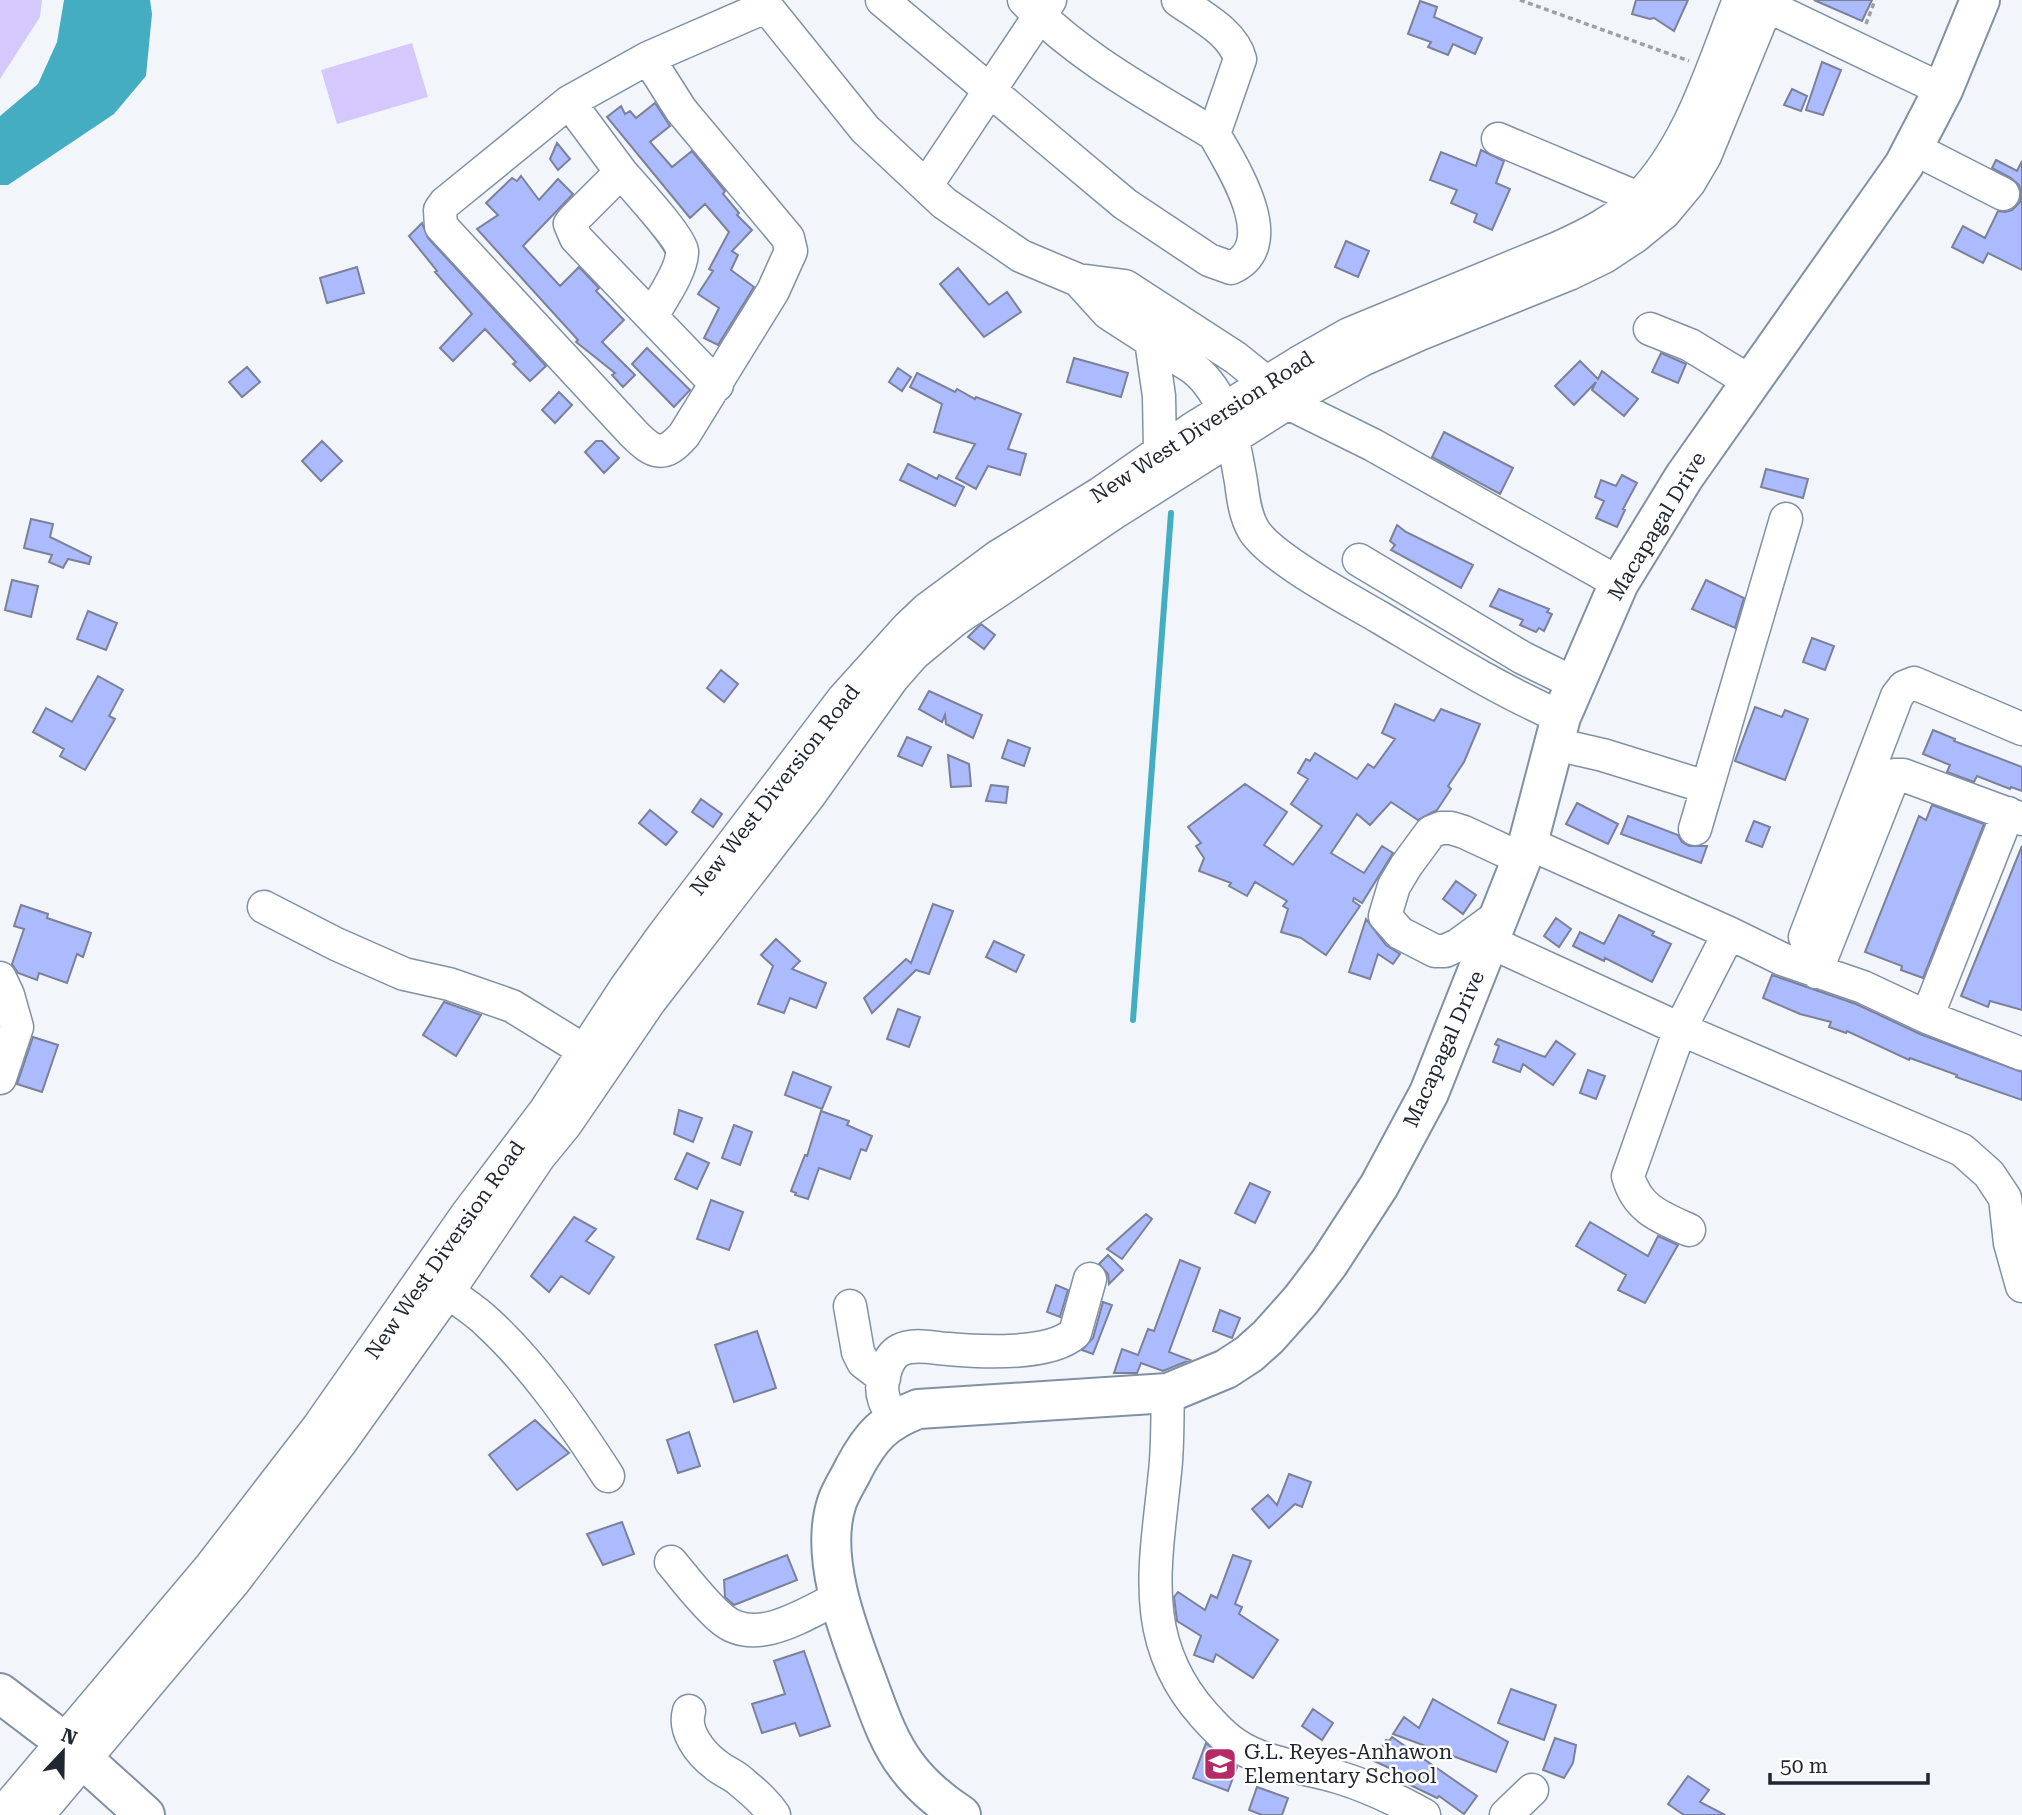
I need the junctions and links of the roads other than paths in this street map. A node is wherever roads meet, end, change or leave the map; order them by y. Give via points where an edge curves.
1 (882, 0) edge
2 (1178, 0) edge
3 (1980, 0) edge
4 (1758, 1) edge
5 (763, 4) edge
6 (1038, 5) edge
7 (648, 58) junction
8 (1943, 90) junction
9 (990, 91) junction
10 (569, 102) junction
11 (1214, 134) junction
12 (1498, 139) dead end
13 (1913, 148) junction
14 (621, 172) junction
15 (926, 187) junction
16 (2003, 194) dead end
17 (1638, 198) junction
18 (1078, 280) junction
19 (652, 316) junction
20 (1188, 326) junction
21 (1650, 329) dead end
22 (1161, 347) junction
23 (1751, 382) junction
24 (717, 384) junction
25 (1277, 393) junction
26 (1228, 423) junction
27 (1160, 451) junction
28 (1786, 519) dead end
29 (1319, 582) junction
30 (1619, 583) junction
31 (1523, 658) junction
32 (1504, 690) junction
33 (1563, 715) junction
34 (2022, 729) edge
35 (1706, 788) junction
36 (2015, 816) edge
37 (1695, 829) dead end
38 (1525, 851) junction
39 (264, 907) dead end
40 (1496, 927) junction
41 (1729, 933) junction
42 (1805, 937) dead end
43 (1816, 972) junction
44 (0, 978) edge
45 (1927, 1017) junction
46 (1680, 1030) junction
47 (585, 1051) junction
48 (2022, 1054) edge
49 (0, 1078) edge
50 (1689, 1230) dead end
51 (1090, 1279) dead end
52 (2022, 1286) edge
53 (448, 1292) junction
54 (850, 1306) dead end
55 (884, 1378) junction
56 (1168, 1392) junction
57 (894, 1418) junction
58 (608, 1476) dead end
59 (671, 1562) dead end
60 (838, 1598) junction
61 (0, 1693) edge
62 (689, 1710) dead end
63 (74, 1750) junction
64 (1532, 1790) dead end
65 (1, 1815) edge
66 (38, 1815) edge
67 (145, 1815) edge
68 (774, 1815) edge
69 (961, 1815) edge
70 (1423, 1815) edge
71 (1506, 1815) edge

1 - 9 street
2 - 11 street via 1228,37 1241,59
3 - 8 main road, Macapagal Drive
4 - 8 street
4 - 17 street, New West Diversion Road via 1712,69 1666,166
4 - 25 street, New West Diversion Road via 1705,156 1664,213 1636,236 1569,274
5 - 7 street
5 - 15 street via 865,129
6 - 9 street
6 - 11 street via 1107,69
7 - 10 street
7 - 24 street via 681,110 791,244 773,291
8 - 13 main road, Macapagal Drive
9 - 11 street via 1125,204 1209,260 1231,268 1242,263 1253,243 1255,219
9 - 15 street
10 - 14 street
10 - 24 street via 445,203 440,210 441,226 648,448 659,452 677,443
12 - 17 street
13 - 16 street
13 - 23 main road, Macapagal Drive
14 - 19 street via 682,251 680,265
14 - 19 street via 574,219 571,229
15 - 18 street via 1021,256
17 - 25 street, New West Diversion Road via 1590,233 1349,334
18 - 20 street via 1125,286
18 - 22 street via 1108,313
19 - 24 street
20 - 22 street
20 - 25 street
21 - 23 street via 1690,345
22 - 26 street via 1203,376
22 - 27 street
23 - 30 main road, Macapagal Drive via 1684,477
25 - 26 street, New West Diversion Road
25 - 30 street
26 - 27 street, New West Diversion Road
26 - 29 street via 1253,529
26 - 53 street, New West Diversion Road via 1114,513 955,620 914,654 665,981
27 - 47 street, New West Diversion Road via 997,556 908,627 843,699 664,934
28 - 35 street
29 - 31 street via 1363,553
29 - 32 street
30 - 33 main road, Macapagal Drive
31 - 32 street
31 - 33 street
32 - 33 street
33 - 35 street via 1603,755
33 - 38 main road, Macapagal Drive
34 - 42 street via 1914,683 1904,687
35 - 37 street
36 - 43 street via 1894,775
36 - 45 street
38 - 40 main road, Macapagal Drive
38 - 40 street via 1451,828 1431,832 1394,886 1385,916 1400,933 1435,951 1445,951
38 - 41 street
39 - 47 street via 404,974 512,1006
40 - 46 street
40 - 56 main road, Macapagal Drive via 1429,1093 1379,1186 1329,1263 1249,1354 1226,1369
41 - 43 street
41 - 46 street
43 - 45 street via 1863,987
44 - 49 street via 16,1027
45 - 48 street
46 - 50 street via 1628,1175 1641,1203
46 - 52 street via 1962,1150 1989,1174 2005,1198 2010,1243
47 - 63 street, New West Diversion Road via 319,1426
51 - 55 street via 1075,1333 1057,1343 989,1352 914,1346 890,1359
53 - 58 street via 485,1320 530,1367
53 - 63 street, New West Diversion Road via 233,1583
54 - 55 street via 858,1352 863,1362
55 - 57 street via 883,1398
56 - 57 main road, Macapagal Drive via 918,1409
56 - 70 street via 1166,1469 1155,1559 1158,1631 1176,1677 1226,1740 1259,1757 1341,1778
57 - 60 main road, Macapagal Drive via 859,1458 837,1502 832,1551
59 - 60 street via 724,1620 739,1628 776,1627
60 - 69 main road, Macapagal Drive via 882,1721 906,1765
61 - 63 main road
62 - 68 street via 687,1730 713,1763 736,1778
63 - 65 street, New West Diversion Road
63 - 66 street, New West Diversion Road
63 - 67 main road
64 - 71 street

